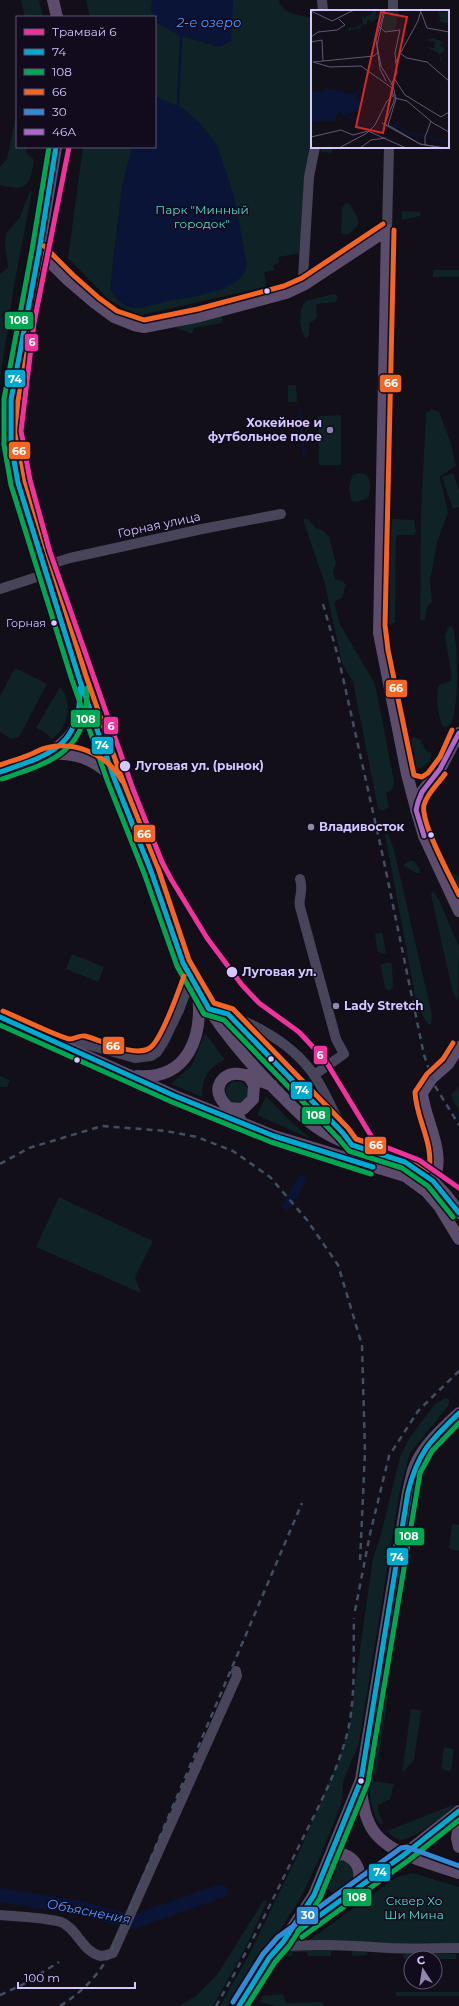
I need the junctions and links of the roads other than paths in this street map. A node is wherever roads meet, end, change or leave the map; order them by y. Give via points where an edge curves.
1 (53, 0) edge
2 (322, 0) edge
3 (323, 10) edge
4 (57, 16) edge
5 (56, 148) edge
6 (315, 148) edge
7 (389, 148) edge
8 (387, 230) junction
9 (39, 251) junction
10 (305, 284) junction
11 (281, 514) dead end
12 (45, 570) junction
13 (0, 589) edge
14 (79, 678) junction
15 (459, 733) edge
16 (49, 754) junction
17 (0, 772) edge
18 (114, 778) junction
19 (433, 779) junction
20 (408, 780) junction
21 (416, 810) junction
22 (300, 879) dead end
23 (459, 911) edge
24 (191, 978) junction
25 (197, 989) junction
26 (209, 1009) junction
27 (0, 1017) edge
28 (68, 1047) junction
29 (459, 1047) edge
30 (239, 1049) junction
31 (454, 1067) edge
32 (130, 1075) junction
33 (314, 1075) junction
34 (249, 1078) junction
35 (272, 1086) junction
36 (206, 1108) junction
37 (229, 1108) junction
38 (245, 1124) junction
39 (352, 1146) junction
40 (433, 1181) junction
41 (459, 1213) edge
42 (459, 1239) edge
43 (459, 1413) edge
44 (236, 1671) dead end
45 (360, 1783) junction
46 (459, 1811) edge
47 (459, 1826) edge
48 (459, 1847) edge
49 (405, 1854) junction
50 (331, 1856) junction
51 (459, 1873) edge
52 (357, 1888) junction
53 (0, 1915) edge
54 (281, 1944) junction
55 (459, 1948) edge
56 (239, 2006) edge

1 - 4 main road
2 - 3 street
5 - 9 main road
6 - 10 street via 309,177 303,277
7 - 8 street
8 - 10 main road
8 - 20 main road via 378,625 381,652
9 - 10 main road via 68,280 114,317 144,327 265,300 286,294
9 - 12 main road via 12,393 10,420 15,470
11 - 12 street, Горная улица via 66,559
12 - 13 street, Горная улица
12 - 14 main road
14 - 16 main road via 80,717 72,734
14 - 18 main road
15 - 19 main road
16 - 17 main road
16 - 18 main road via 64,753 85,757 101,765
18 - 24 main road via 152,871 183,963
19 - 20 main road via 420,786 414,786
19 - 21 main road via 422,792
20 - 21 main road
21 - 23 main road via 428,844
22 - 33 street via 303,892 300,907 336,1039 344,1054
24 - 25 main road
24 - 28 street via 164,1041 151,1056 135,1058 82,1043
25 - 26 main road
25 - 32 main road via 199,1023 194,1043 182,1062 175,1068 157,1075
26 - 30 main road
26 - 33 street via 228,1014 262,1029 303,1062
27 - 28 main road
28 - 32 main road
29 - 31 main road
30 - 34 main road
30 - 35 main road
31 - 40 main road via 432,1078 422,1093 439,1159 438,1172
32 - 36 main road
33 - 39 street
34 - 35 main road
34 - 37 main road via 254,1086 253,1100 243,1109
34 - 37 main road via 242,1074 233,1074 223,1080 219,1087 219,1095 222,1103
35 - 39 main road via 311,1123
36 - 37 main road
36 - 38 main road
37 - 38 main road
38 - 42 main road via 283,1139 405,1176 427,1192 439,1206
39 - 40 main road via 405,1162
40 - 41 main road
43 - 45 main road via 420,1455 413,1471
44 - 53 street via 237,1676 113,1953 101,1956 84,1945 62,1922
45 - 49 main road via 371,1828 385,1843
45 - 50 main road
46 - 49 main road
47 - 48 main road via 456,1838
49 - 51 main road
49 - 52 main road
50 - 52 main road via 343,1854 355,1862 360,1876
50 - 54 main road via 307,1908
52 - 54 main road
54 - 55 street
54 - 56 main road via 269,1958

